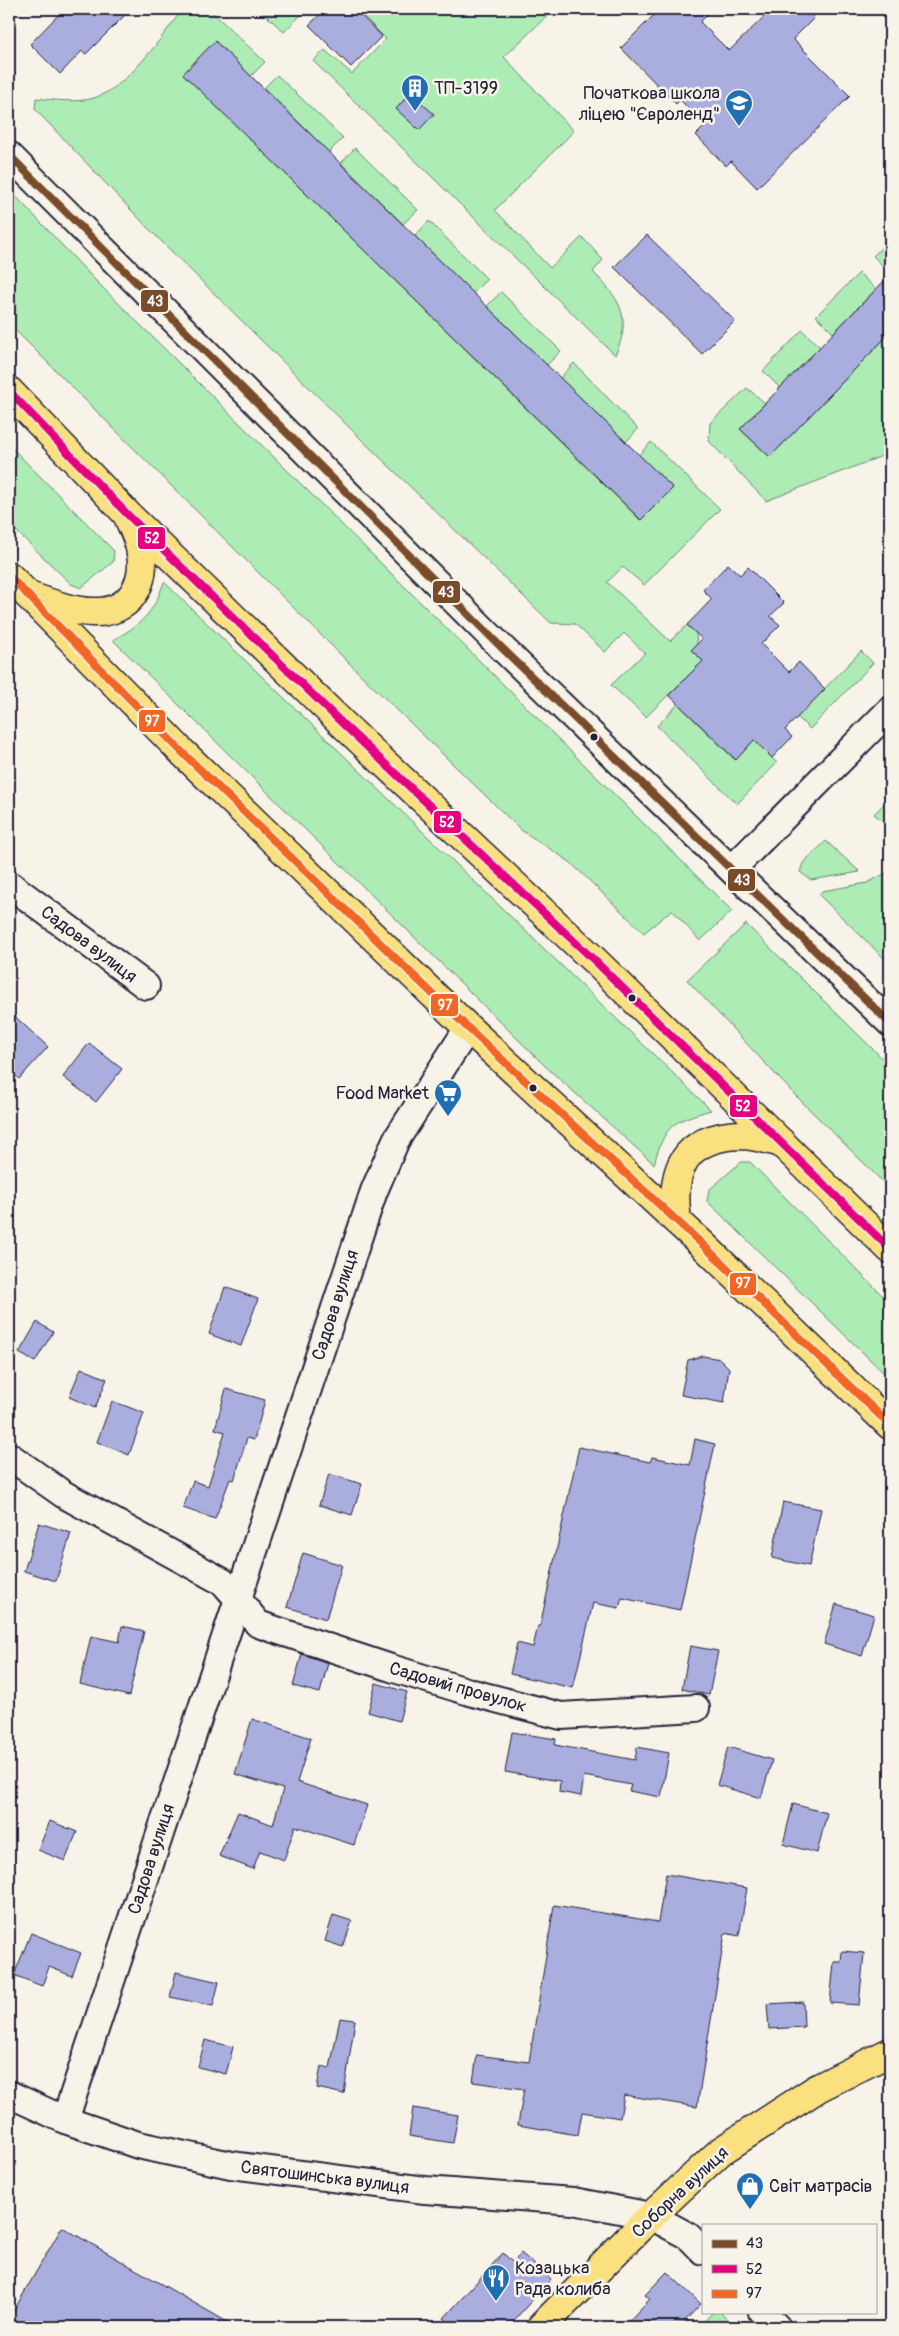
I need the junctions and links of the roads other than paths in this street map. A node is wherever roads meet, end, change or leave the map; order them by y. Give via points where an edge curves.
1 (9, 155) edge
2 (9, 391) edge
3 (128, 514) junction
4 (17, 586) edge
5 (890, 710) edge
6 (732, 869) junction
7 (9, 884) edge
8 (146, 986) dead end
9 (890, 1023) edge
10 (468, 1028) junction
11 (782, 1143) junction
12 (677, 1221) junction
13 (890, 1248) edge
14 (890, 1425) edge
15 (9, 1456) edge
16 (238, 1599) junction
17 (696, 1708) dead end
18 (890, 2052) edge
19 (9, 2094) edge
20 (65, 2120) junction
21 (651, 2216) junction
22 (702, 2250) edge
23 (764, 2314) edge
24 (541, 2327) edge
25 (777, 2327) edge

1 - 6 street via 467,613
2 - 3 main road
3 - 4 main road via 140,548 143,569 137,589 126,604 110,612 66,609
3 - 11 main road
4 - 10 main road via 183,753
5 - 6 street
6 - 9 street
7 - 8 street, Садова вулиця
10 - 12 main road
10 - 16 street, Садова вулиця via 396,1140 374,1191
11 - 12 main road via 742,1135 710,1140 687,1155 676,1174
11 - 13 main road
12 - 14 main road
15 - 16 street via 63,1494 223,1582
16 - 17 street, Садовий провулок via 258,1624 409,1674 561,1716
16 - 20 street, Садова вулиця
18 - 21 main road, Соборна вулиця via 818,2088 721,2151
19 - 20 street, Святошинська вулиця
20 - 21 street, Святошинська вулиця via 138,2145 231,2165 426,2190 574,2202
21 - 22 street via 688,2236
21 - 24 main road, Соборна вулиця
23 - 25 street

